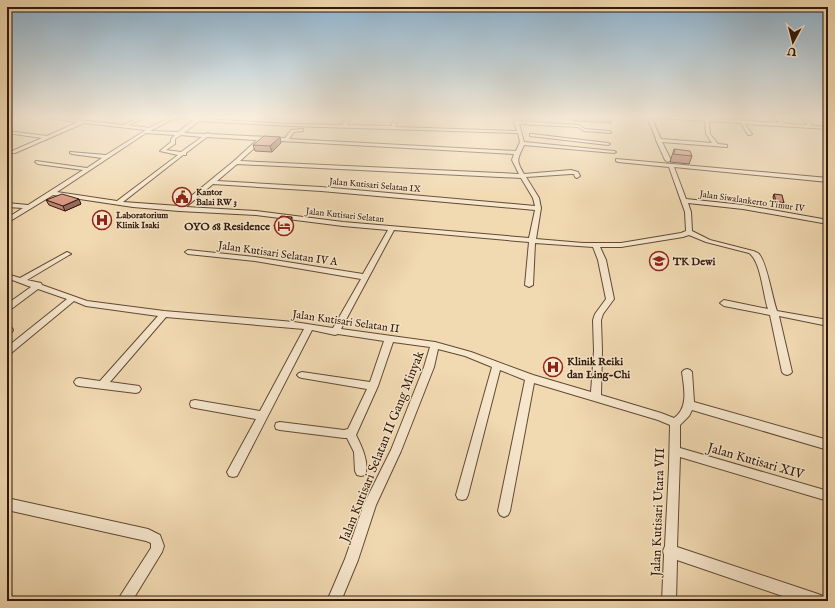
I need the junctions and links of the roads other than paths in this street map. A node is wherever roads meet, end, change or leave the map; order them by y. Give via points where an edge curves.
1 (28, 145) edge
2 (124, 145) edge
3 (170, 145) edge
4 (194, 145) edge
5 (253, 145) edge
6 (382, 145) edge
7 (521, 145) edge
8 (546, 145) edge
9 (661, 145) edge
10 (719, 145) edge
11 (725, 146) dead end
12 (8, 152) edge
13 (614, 152) dead end
14 (518, 153) junction
15 (72, 154) dead end
16 (184, 154) junction
17 (106, 157) junction
18 (618, 160) dead end
19 (38, 162) dead end
20 (236, 162) junction
21 (670, 163) junction
22 (87, 169) junction
23 (522, 176) junction
24 (577, 176) dead end
25 (828, 180) edge
26 (211, 182) junction
27 (52, 193) junction
28 (684, 201) junction
29 (119, 202) junction
30 (7, 205) edge
31 (30, 207) junction
32 (538, 208) junction
33 (179, 209) junction
34 (7, 221) edge
35 (828, 222) edge
36 (392, 229) junction
37 (689, 232) junction
38 (532, 241) junction
39 (596, 245) junction
40 (188, 252) dead end
41 (67, 254) dead end
42 (7, 276) edge
43 (365, 277) junction
44 (22, 280) junction
45 (38, 285) junction
46 (529, 285) dead end
47 (73, 298) junction
48 (724, 303) dead end
49 (7, 308) edge
50 (774, 313) junction
51 (164, 314) junction
52 (828, 323) edge
53 (309, 327) junction
54 (335, 332) junction
55 (389, 340) junction
56 (435, 345) junction
57 (7, 352) edge
58 (497, 365) junction
59 (687, 372) dead end
60 (787, 372) dead end
61 (302, 375) dead end
62 (530, 378) junction
63 (79, 382) dead end
64 (102, 385) junction
65 (373, 386) junction
66 (136, 389) dead end
67 (596, 397) junction
68 (195, 404) dead end
69 (690, 405) junction
70 (262, 416) junction
71 (675, 423) junction
72 (280, 426) dead end
73 (350, 434) junction
74 (828, 446) edge
75 (675, 451) junction
76 (233, 472) dead end
77 (361, 472) dead end
78 (462, 495) dead end
79 (828, 496) edge
80 (7, 504) edge
81 (504, 511) dead end
82 (670, 551) junction
83 (124, 601) edge
84 (334, 601) edge
85 (669, 601) edge
86 (818, 601) edge

1 - 12 street
2 - 17 street
3 - 16 street via 162,151
4 - 16 street
5 - 20 street
6 - 14 street
7 - 14 street
8 - 13 street
9 - 21 street
10 - 11 street
14 - 23 street via 515,160
15 - 17 street
16 - 29 street
17 - 22 street
18 - 21 street
19 - 22 street
20 - 23 street
20 - 26 street
21 - 25 street
21 - 28 street
22 - 27 street
23 - 24 street via 571,172
23 - 32 street via 536,198
26 - 32 street, Jalan Kutisari Selatan IX
26 - 33 street
27 - 29 street, Jalan Kutisari Selatan
27 - 31 street
28 - 35 street, Jalan Siwalankerto Timur IV
28 - 37 street via 690,224
29 - 33 street, Jalan Kutisari Selatan
30 - 31 street
31 - 34 street
32 - 38 street
33 - 36 street, Jalan Kutisari Selatan via 256,213
36 - 38 street, Jalan Kutisari Selatan
36 - 43 street
37 - 39 street, Jalan Kutisari Selatan via 622,245
37 - 50 street via 708,241 756,255
38 - 39 street, Jalan Kutisari Selatan
38 - 46 street
39 - 67 street via 602,260 610,299 597,320
40 - 43 street, Jalan Kutisari Selatan IV A via 255,259
41 - 44 street
42 - 44 street, Jalan Kutisari Selatan II
43 - 54 street
44 - 45 street, Jalan Kutisari Selatan II
45 - 47 street, Jalan Kutisari Selatan II
45 - 49 street
47 - 51 street, Jalan Kutisari Selatan II via 101,306
47 - 57 street
48 - 50 street
50 - 52 street
50 - 60 street
51 - 53 street, Jalan Kutisari Selatan II
51 - 64 street
53 - 54 street, Jalan Kutisari Selatan II
53 - 70 street
54 - 55 street, Jalan Kutisari Selatan II
55 - 56 street, Jalan Kutisari Selatan II
55 - 65 street
56 - 58 street, Jalan Kutisari Selatan II
56 - 84 street, Jalan Kutisari Selatan II Gang Minyak via 429,368 396,451 370,504
58 - 62 street, Jalan Kutisari Selatan II
58 - 78 street
59 - 69 street
61 - 65 street
62 - 67 street, Jalan Kutisari Selatan II
62 - 81 street
63 - 64 street
64 - 66 street
65 - 73 street
67 - 71 street, Jalan Kutisari Selatan II
68 - 70 street
69 - 71 street via 686,414
69 - 74 street
70 - 76 street
71 - 75 street, Jalan Kutisari Utara VII
72 - 73 street
73 - 77 street via 359,452
75 - 79 street, Jalan Kutisari XIV
75 - 82 street, Jalan Kutisari Utara VII
80 - 83 street via 148,535 156,539 156,552
82 - 85 street, Jalan Kutisari Utara VII
82 - 86 street

